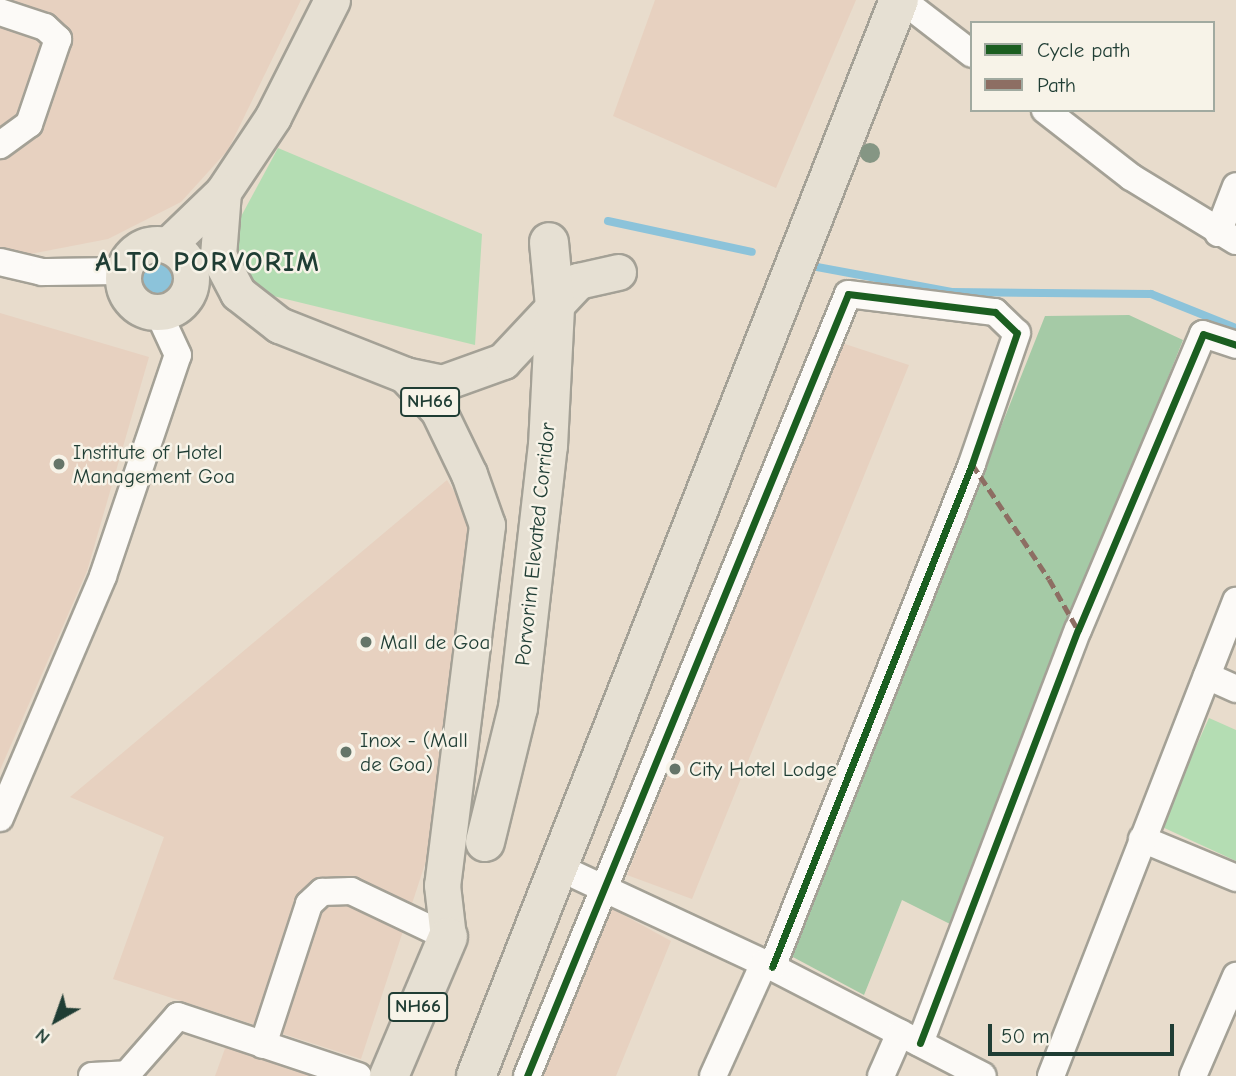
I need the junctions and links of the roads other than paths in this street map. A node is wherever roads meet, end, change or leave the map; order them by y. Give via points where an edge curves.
1 (332, 0) edge
2 (901, 0) edge
3 (0, 12) edge
4 (970, 52) edge
5 (1048, 112) edge
6 (0, 145) edge
7 (1236, 186) edge
8 (223, 192) junction
9 (1227, 237) edge
10 (548, 242) dead end
11 (168, 245) junction
12 (0, 262) edge
13 (123, 271) junction
14 (618, 272) dead end
15 (189, 291) junction
16 (555, 306) junction
17 (158, 312) junction
18 (279, 325) junction
19 (1236, 345) edge
20 (405, 375) junction
21 (1236, 601) edge
22 (1207, 676) junction
23 (1236, 689) edge
24 (0, 818) edge
25 (1142, 839) junction
26 (485, 842) dead end
27 (561, 868) junction
28 (1236, 878) edge
29 (607, 889) junction
30 (448, 937) junction
31 (768, 965) junction
32 (1236, 976) edge
33 (910, 1038) junction
34 (263, 1045) junction
35 (92, 1076) edge
36 (358, 1076) edge
37 (389, 1076) edge
38 (476, 1076) edge
39 (527, 1076) edge
40 (713, 1076) edge
41 (881, 1076) edge
42 (983, 1076) edge
43 (1051, 1076) edge
44 (1193, 1076) edge

1 - 8 main road, NH66 via 273,117
2 - 4 street
2 - 27 highway
3 - 6 street via 46,27 58,39 29,124
5 - 9 street via 1131,177
7 - 9 street
8 - 11 main road
8 - 18 main road, NH66 via 218,255 238,293
10 - 16 highway, Porvorim Elevated Corridor
11 - 13 main road via 145,245 135,251
11 - 15 main road via 178,250 191,269
12 - 13 street via 42,272
13 - 17 main road via 131,300
14 - 16 main road via 578,281
15 - 17 main road via 176,306
15 - 18 main road
16 - 20 main road via 503,361 442,383
16 - 26 highway, Porvorim Elevated Corridor via 548,446 518,708
17 - 24 street via 178,355 103,576
18 - 20 main road, NH66
19 - 33 street via 1203,334
20 - 30 main road, NH66 via 438,410 470,474 487,525 442,885
21 - 22 street
22 - 23 street
22 - 25 street
25 - 28 street
25 - 43 street
27 - 29 street
27 - 38 highway
29 - 31 street
29 - 31 street via 848,294 995,312 1017,333 972,464
29 - 39 street
30 - 34 street via 351,891 323,892 309,904
30 - 37 highway, NH66
31 - 33 street
31 - 40 street
32 - 44 street
33 - 41 street
33 - 42 street
34 - 35 street via 178,1016 127,1074
34 - 36 street

